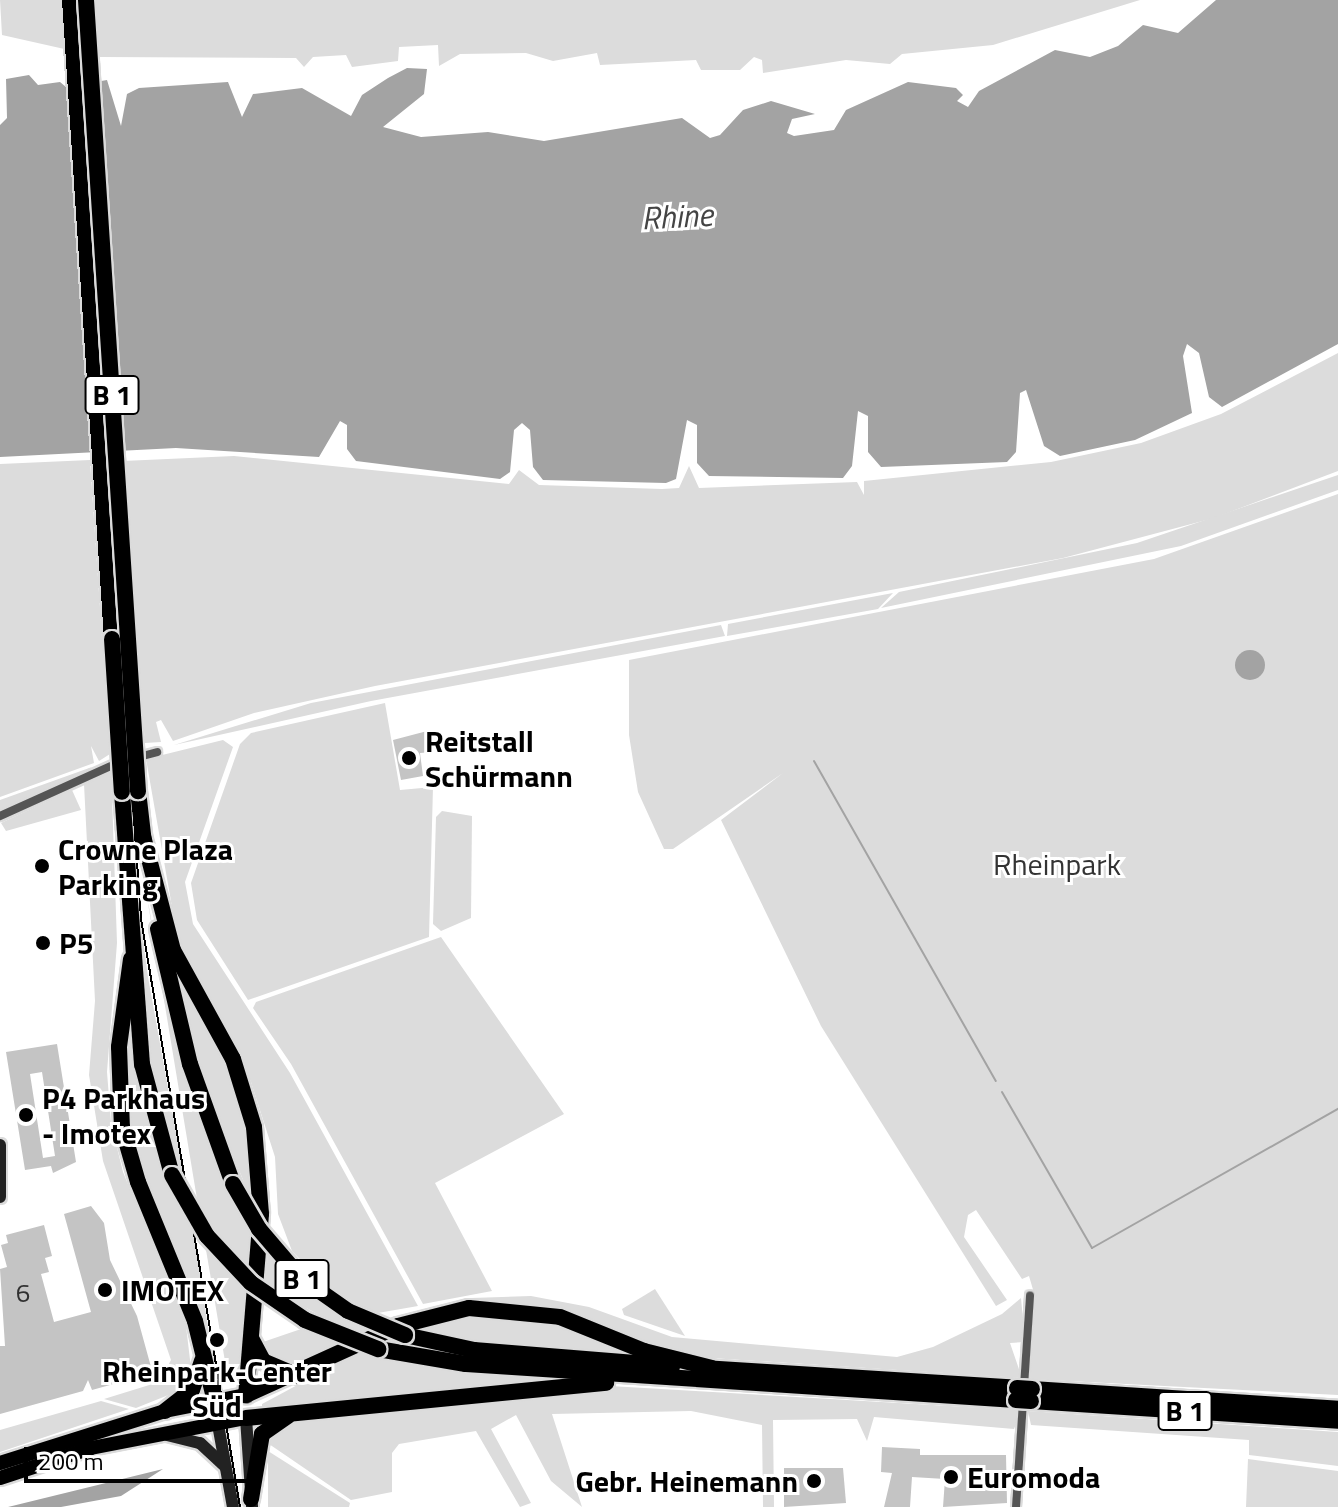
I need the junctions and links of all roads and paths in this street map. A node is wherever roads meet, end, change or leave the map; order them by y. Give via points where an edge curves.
1 (70, 0) edge
2 (86, 0) edge
3 (157, 752) dead end
4 (130, 791) junction
5 (0, 816) edge
6 (143, 836) junction
7 (131, 959) junction
8 (0, 1145) edge
9 (0, 1197) edge
10 (1030, 1295) dead end
11 (250, 1336) junction
12 (203, 1347) junction
13 (712, 1368) junction
14 (298, 1376) junction
15 (694, 1380) junction
16 (246, 1395) junction
17 (1024, 1395) junction
18 (223, 1400) junction
19 (1338, 1409) edge
20 (165, 1411) junction
21 (293, 1414) junction
22 (246, 1418) junction
23 (217, 1419) junction
24 (1338, 1421) edge
25 (156, 1433) junction
26 (0, 1463) edge
27 (226, 1468) junction
28 (0, 1478) edge
29 (252, 1503) edge
30 (233, 1507) edge
31 (1019, 1507) edge

1 - 4 highway, B 1, bridge
2 - 4 highway, B 1, bridge
3 - 5 street via 110,765
4 - 6 highway, B 1
4 - 7 highway, B 1
6 - 11 highway via 173,950 233,1059 254,1127 261,1214
6 - 13 highway, B 1, bridge via 184,1042 233,1184 259,1229 301,1278 348,1311 405,1335 474,1350
7 - 12 highway via 119,1047 122,1127
7 - 15 highway, B 1, bridge via 141,1050 172,1175 207,1236 251,1283 305,1320 378,1349 466,1364
8 - 9 main road
10 - 31 street
11 - 14 highway via 263,1361
11 - 16 highway
12 - 18 highway
12 - 20 highway via 197,1383
13 - 14 highway via 644,1351 560,1317 493,1307 410,1322
13 - 17 highway, B 1
14 - 16 highway
15 - 17 highway, B 1
15 - 21 highway via 527,1387
16 - 18 main road
16 - 22 main road
17 - 19 highway, B 1
17 - 24 highway, B 1
18 - 20 main road
18 - 22 main road
18 - 23 main road
20 - 26 main road
21 - 22 highway
21 - 29 highway via 262,1434
22 - 23 main road
22 - 29 main road
23 - 25 main road
23 - 27 main road
25 - 27 main road via 200,1443
25 - 28 main road
27 - 30 main road

